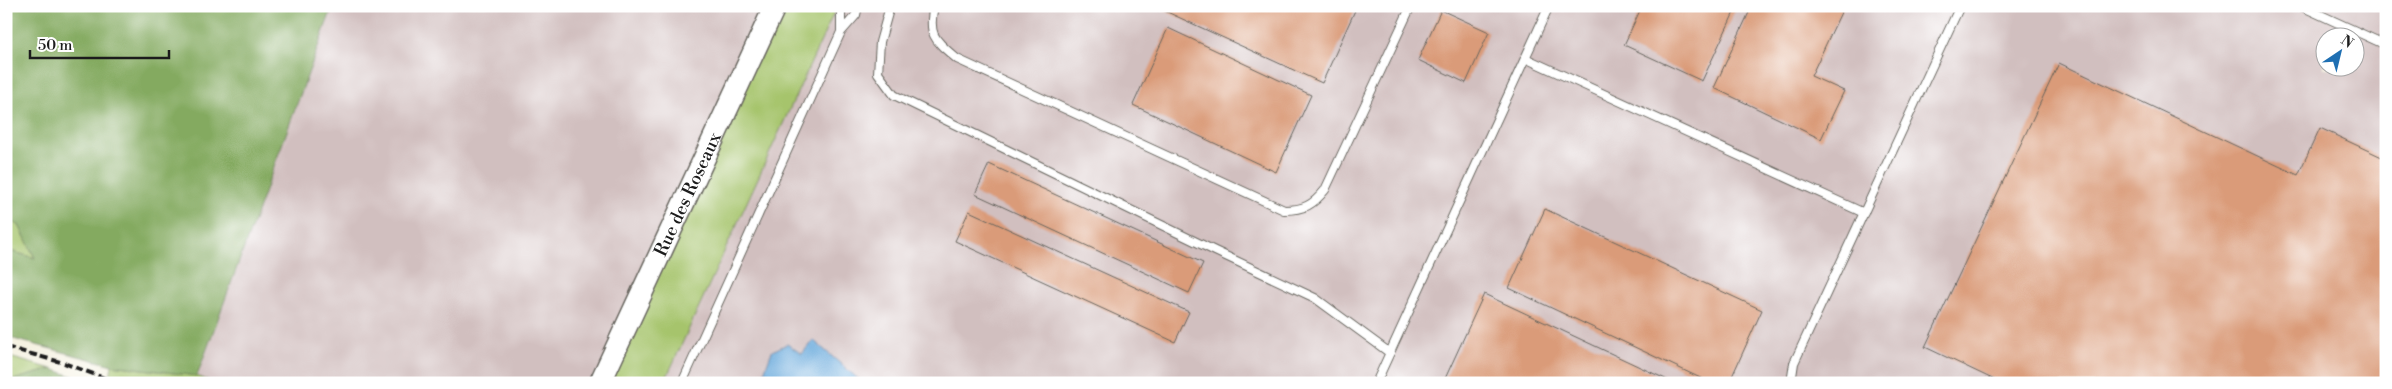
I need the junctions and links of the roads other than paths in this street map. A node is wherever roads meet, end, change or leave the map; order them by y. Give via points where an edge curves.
1 (775, 6) edge
2 (841, 6) edge
3 (858, 6) edge
4 (890, 6) edge
5 (934, 6) edge
6 (1411, 6) edge
7 (1549, 6) edge
8 (1960, 6) edge
9 (2301, 6) edge
10 (841, 32) junction
11 (2386, 45) edge
12 (1525, 58) junction
13 (1864, 213) junction
14 (1390, 352) junction
15 (600, 383) edge
16 (682, 383) edge
17 (1376, 383) edge
18 (1790, 383) edge

1 - 15 street, Rue des Roseaux
2 - 10 lane
3 - 10 lane via 856,15
4 - 14 lane via 880,42 878,73 894,95 1315,298
5 - 6 lane via 930,23 935,41 957,59 1284,210 1299,210 1314,204 1325,190
7 - 12 lane
8 - 13 lane
9 - 11 lane
10 - 16 lane
12 - 13 lane
12 - 14 lane
13 - 18 lane via 1794,363
14 - 17 lane

